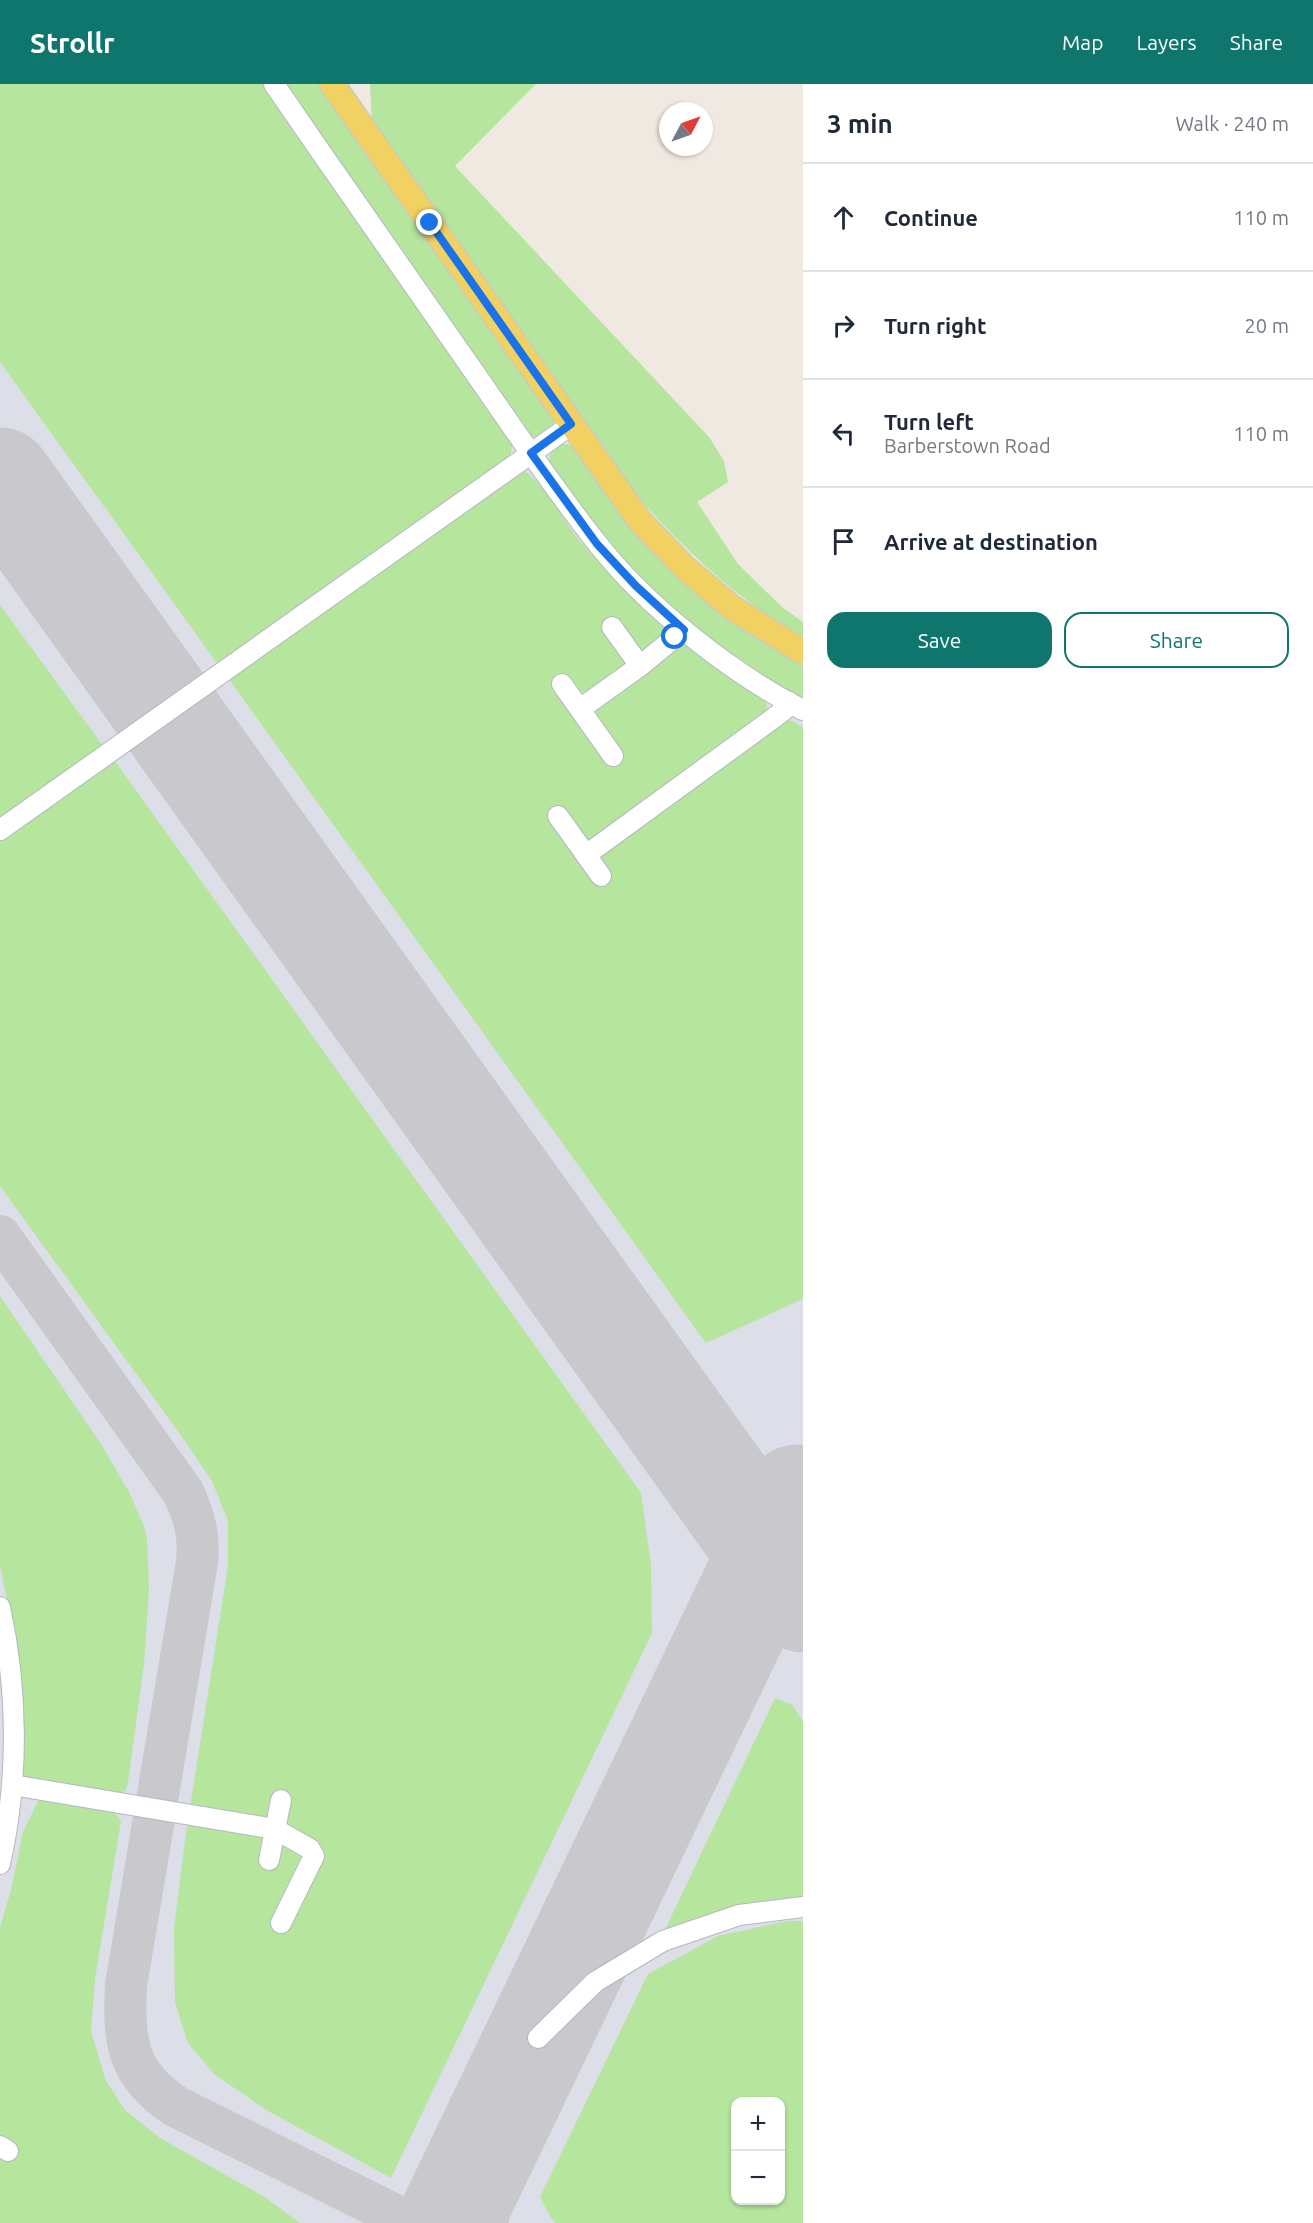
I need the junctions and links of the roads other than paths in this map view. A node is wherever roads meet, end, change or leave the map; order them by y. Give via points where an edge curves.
1 (273, 84) edge
2 (332, 84) edge
3 (571, 424) junction
4 (531, 453) junction
5 (612, 627) dead end
6 (684, 630) junction
7 (803, 652) edge
8 (640, 666) junction
9 (562, 684) dead end
10 (796, 706) edge
11 (580, 709) junction
12 (613, 756) dead end
13 (558, 816) dead end
14 (0, 830) edge
15 (586, 855) junction
16 (601, 876) dead end
17 (0, 1606) edge
18 (12, 1785) junction
19 (281, 1800) dead end
20 (275, 1829) junction
21 (269, 1860) dead end
22 (0, 1864) edge
23 (803, 1908) edge
24 (282, 1923) dead end
25 (537, 2038) dead end

1 - 4 lane
2 - 3 main road
3 - 4 lane
3 - 7 main road via 640,521 684,567 734,609
4 - 6 lane via 597,544
4 - 14 lane
5 - 8 lane
6 - 8 lane
6 - 10 lane via 736,670
8 - 11 lane
9 - 11 lane
10 - 15 lane via 784,710
11 - 12 lane
13 - 15 lane
15 - 16 lane
17 - 18 lane via 14,1721
18 - 20 lane
18 - 22 lane
19 - 20 lane
20 - 21 lane
20 - 24 lane via 310,1849 314,1856
23 - 25 lane via 739,1915 663,1941 595,1982

